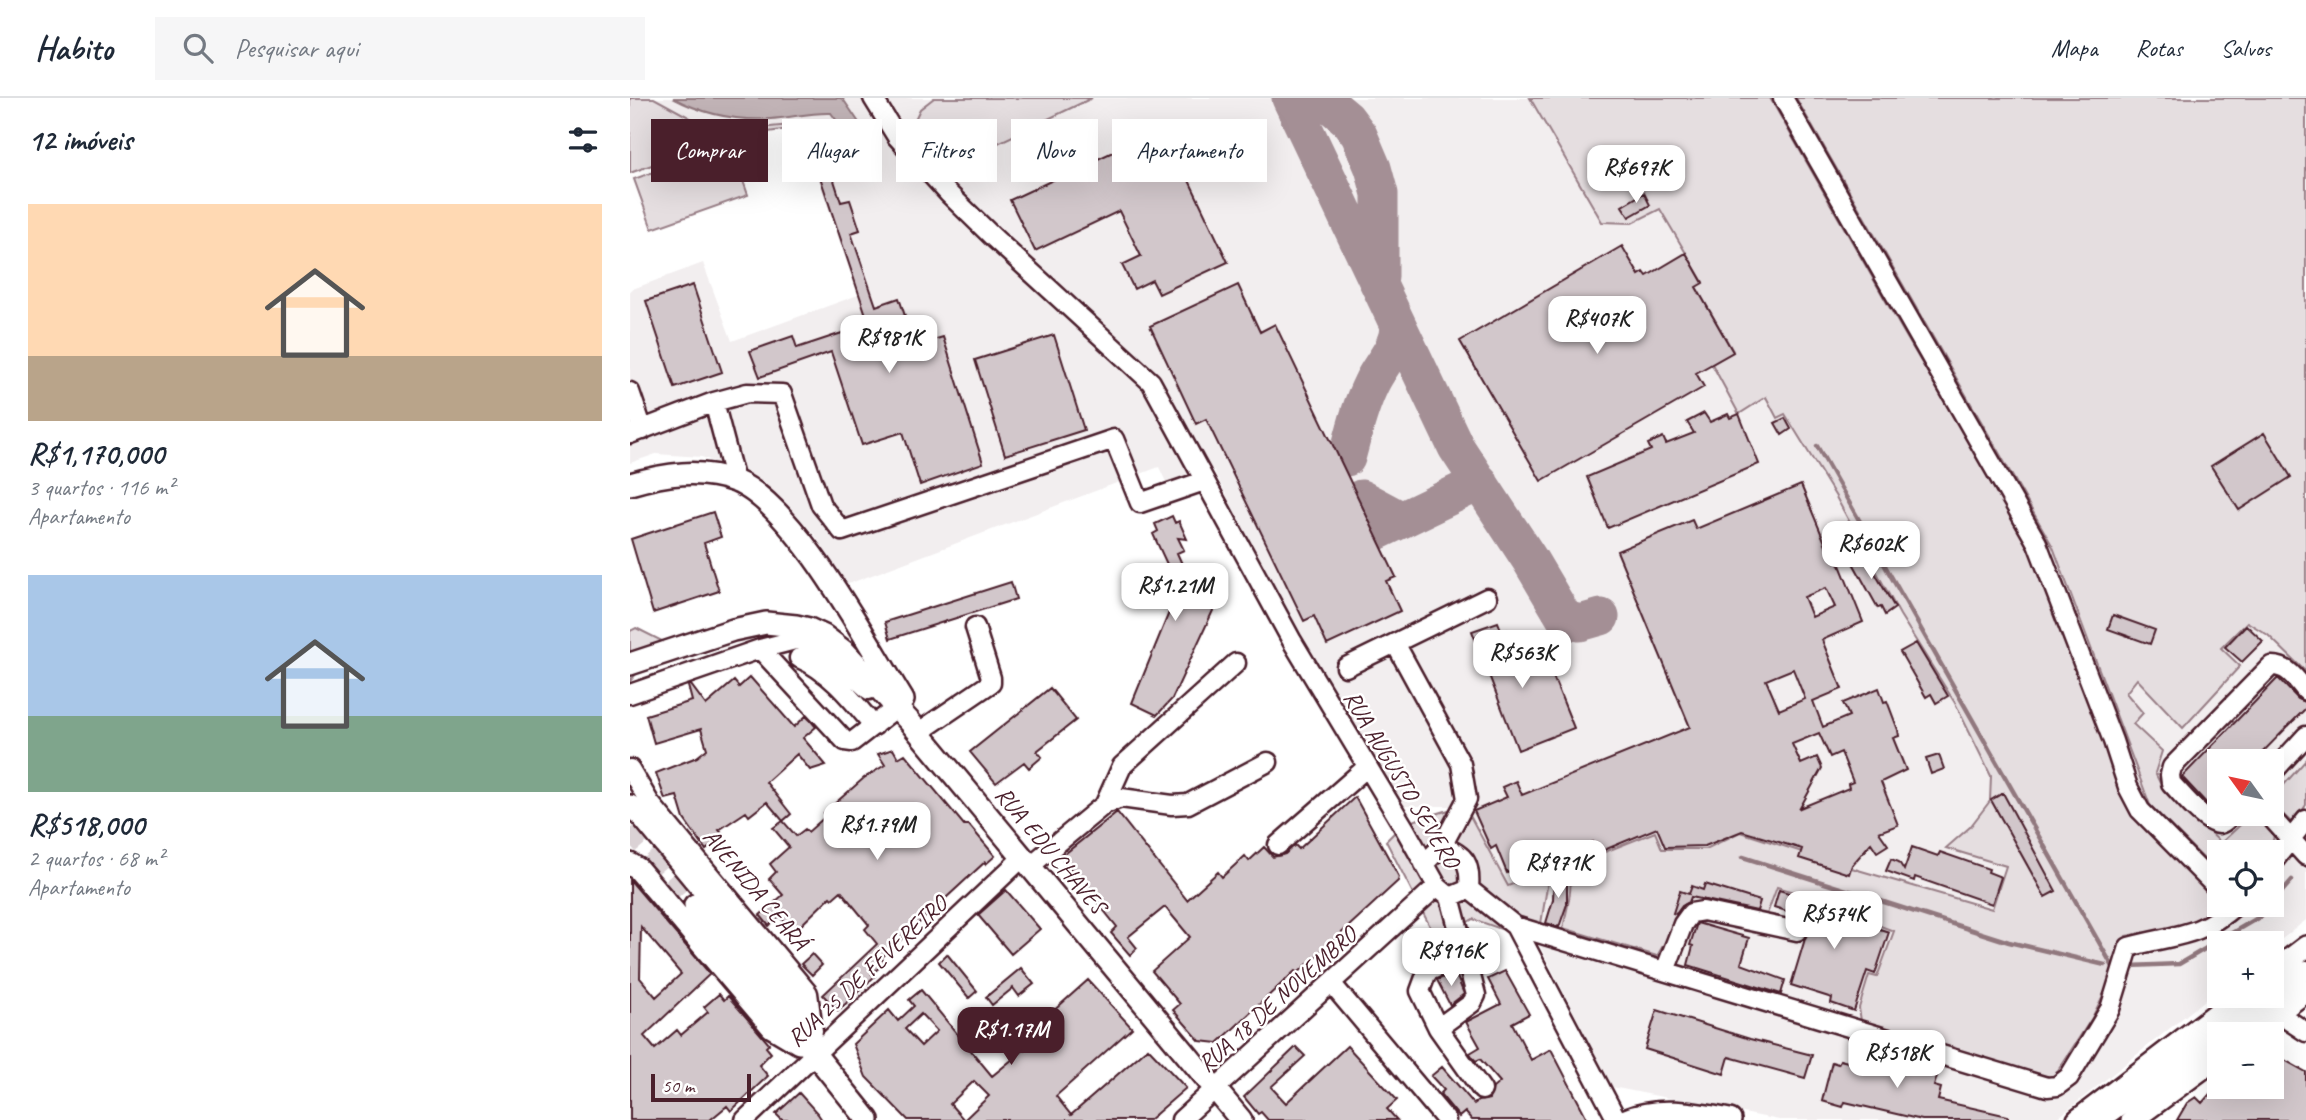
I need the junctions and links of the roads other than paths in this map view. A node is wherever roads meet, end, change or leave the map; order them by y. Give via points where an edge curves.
1 (873, 98) edge
2 (1783, 98) edge
3 (630, 392) edge
4 (714, 402) junction
5 (636, 432) edge
6 (735, 481) junction
7 (1204, 481) junction
8 (630, 484) edge
9 (1487, 598) dead end
10 (975, 627) dead end
11 (1395, 643) junction
12 (760, 649) junction
13 (799, 658) dead end
14 (1236, 663) dead end
15 (630, 664) edge
16 (1346, 667) dead end
17 (2306, 691) edge
18 (630, 694) edge
19 (906, 720) junction
20 (874, 726) junction
21 (2306, 736) edge
22 (2284, 760) edge
23 (1268, 762) dead end
24 (1367, 767) junction
25 (630, 769) edge
26 (634, 799) edge
27 (1105, 804) junction
28 (2207, 820) edge
29 (2306, 820) edge
30 (2279, 826) edge
31 (2291, 840) junction
32 (1278, 845) dead end
33 (1442, 846) junction
34 (2284, 848) edge
35 (2306, 856) edge
36 (1026, 862) junction
37 (630, 864) edge
38 (1424, 864) junction
39 (2207, 878) edge
40 (1469, 889) junction
41 (1443, 892) junction
42 (695, 905) tunnel mouth
43 (2220, 917) edge
44 (1515, 926) junction
45 (1797, 932) dead end
46 (2306, 947) edge
47 (1465, 955) junction
48 (2284, 964) edge
49 (2306, 970) edge
50 (1665, 971) junction
51 (2306, 980) edge
52 (1331, 983) junction
53 (2284, 989) edge
54 (2306, 991) edge
55 (2284, 994) edge
56 (2284, 999) edge
57 (2224, 1008) edge
58 (2261, 1008) edge
59 (2263, 1008) edge
60 (2270, 1008) edge
61 (2238, 1022) edge
62 (2247, 1022) edge
63 (1438, 1028) junction
64 (2306, 1032) edge
65 (2207, 1043) edge
66 (815, 1053) junction
67 (2207, 1054) edge
68 (2207, 1064) edge
69 (1215, 1088) junction
70 (1482, 1090) dead end
71 (1722, 1119) edge
72 (2123, 1119) edge
73 (745, 1120) edge
74 (868, 1120) edge
75 (1181, 1120) edge
76 (1241, 1120) edge
77 (1446, 1120) edge
78 (1617, 1120) edge
79 (1626, 1120) edge
80 (2078, 1120) edge
81 (2100, 1120) edge

1 - 7 street, RUA AUGUSTO SEVERO via 897,137 948,193 1151,382
2 - 39 street via 2037,543 2140,810
3 - 5 street
4 - 5 street
4 - 6 street
4 - 7 street via 747,393 782,394 821,505 842,531 1114,439 1140,503
6 - 8 main road via 678,473
6 - 19 main road via 781,515 804,544 903,700
7 - 24 street, RUA AUGUSTO SEVERO
9 - 11 street
10 - 19 street via 991,683
11 - 16 street
11 - 33 street via 1461,764 1467,799
12 - 18 street
12 - 19 street, RUA EDU CHAVES via 799,639 837,661
12 - 20 street via 845,741 852,742
13 - 20 street via 835,681
14 - 27 street via 1122,766
15 - 19 main road via 733,630 766,623 796,625 824,636 845,652
17 - 28 street via 2288,669 2271,666 2172,767 2171,783
19 - 20 street
19 - 36 main road, RUA EDU CHAVES
21 - 22 street
23 - 27 street via 1188,804 1121,798
24 - 32 street
24 - 38 street, RUA AUGUSTO SEVERO
25 - 26 street
26 - 66 main road via 641,816 797,1003
27 - 36 street, RUA 25 DE FEVEREIRO
29 - 31 street
30 - 31 street
31 - 34 street
31 - 35 street
33 - 38 street
33 - 40 street via 1462,856 1470,872
36 - 66 street, RUA 25 DE FEVEREIRO
36 - 69 main road, RUA EDU CHAVES
37 - 66 main road via 772,1027
38 - 41 street, RUA AUGUSTO SEVERO
40 - 41 street, RUA AUGUSTO SEVERO
40 - 44 street, RUA AUGUSTO SEVERO
41 - 47 street
41 - 52 street, RUA 18 DE NOVEMBRO
42 - 66 main road
43 - 50 street via 2187,934 2129,947 2110,1010 2069,1077 2047,1087
44 - 50 street
44 - 78 street, RUA AUGUSTO SEVERO
45 - 50 street via 1703,911 1692,913
46 - 48 main road
47 - 63 street via 1475,999
47 - 63 street via 1427,972 1420,991
49 - 53 street
51 - 55 street
52 - 69 street, RUA 18 DE NOVEMBRO
52 - 77 street
54 - 56 main road
57 - 80 main road
58 - 61 street
59 - 62 street
60 - 64 street
63 - 70 street
65 - 81 street
66 - 73 street, RUA 25 DE FEVEREIRO
66 - 74 main road
67 - 72 street
68 - 72 main road
69 - 75 street, RUA 18 DE NOVEMBRO
69 - 76 main road, RUA EDU CHAVES
71 - 79 main road via 1667,1112

